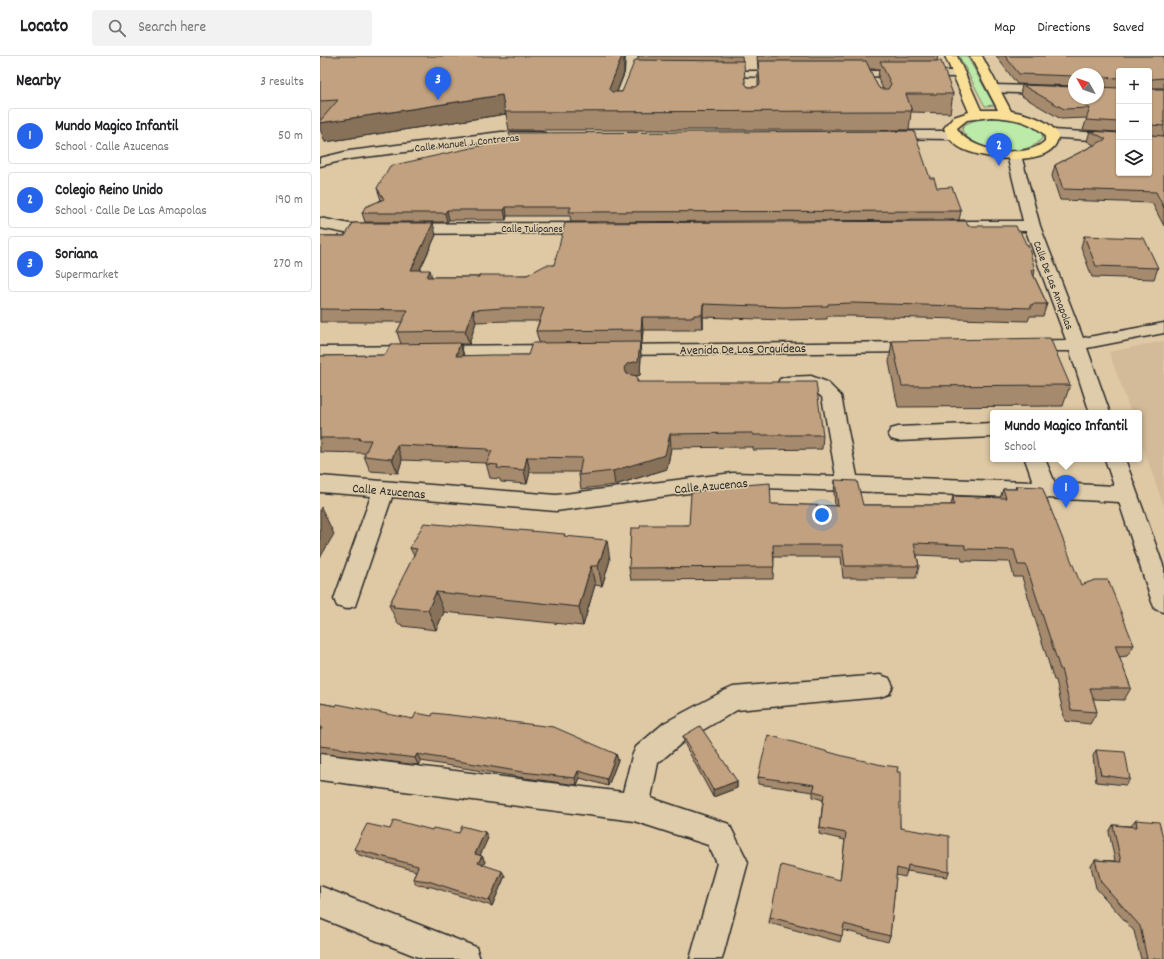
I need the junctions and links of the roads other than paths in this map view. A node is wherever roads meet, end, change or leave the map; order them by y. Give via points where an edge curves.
1 (632, 56) edge
2 (951, 56) edge
3 (976, 56) edge
4 (750, 68) junction
5 (702, 74) edge
6 (797, 74) edge
7 (829, 74) edge
8 (869, 74) junction
9 (960, 74) junction
10 (874, 86) edge
11 (751, 88) edge
12 (994, 89) junction
13 (1068, 91) edge
14 (618, 106) edge
15 (976, 114) junction
16 (1006, 114) junction
17 (1052, 134) junction
18 (872, 135) edge
19 (951, 135) junction
20 (556, 136) edge
21 (1116, 138) edge
22 (1014, 155) junction
23 (320, 162) edge
24 (320, 223) edge
25 (937, 226) edge
26 (1032, 226) junction
27 (604, 228) edge
28 (1164, 328) edge
29 (1077, 345) junction
30 (942, 346) edge
31 (1005, 346) edge
32 (320, 352) edge
33 (769, 383) edge
34 (1099, 410) edge
35 (990, 430) edge
36 (898, 434) dead end
37 (1036, 462) edge
38 (1116, 462) edge
39 (320, 484) edge
40 (848, 484) junction
41 (384, 490) junction
42 (1047, 490) junction
43 (1127, 495) junction
44 (346, 599) dead end
45 (1164, 602) edge
46 (880, 686) dead end
47 (320, 767) edge
48 (634, 807) junction
49 (320, 902) edge
50 (464, 959) edge
51 (706, 959) edge

1 - 14 street via 635,73
2 - 9 main road
3 - 12 main road
4 - 5 street
4 - 6 street
4 - 11 street
7 - 8 street
8 - 9 street
8 - 10 street
9 - 15 main road
12 - 13 street
12 - 16 main road
15 - 16 main road
15 - 19 main road via 954,122 950,128
16 - 17 main road via 1027,118 1043,125
17 - 21 street
17 - 22 main road via 1052,142 1045,149
18 - 19 street
19 - 22 main road via 974,150
20 - 23 street, Calle Manuel J. Contreras via 501,136 350,155
22 - 26 street, Calle De Las Amapolas
24 - 27 street, Calle Tulipanes via 350,229
25 - 26 street
26 - 29 street, Calle De Las Amapolas
28 - 29 street
29 - 31 street
29 - 34 street, Calle De Las Amapolas
30 - 32 street, Avenida De Las Orquídeas
33 - 40 street via 815,382 824,387 830,396
35 - 36 street
37 - 42 street
38 - 43 street
39 - 41 street, Calle Azucenas
40 - 41 street, Calle Azucenas via 733,480 556,503
40 - 42 street, Calle Azucenas
41 - 44 street
42 - 43 street, Calle Azucenas
43 - 45 street
46 - 48 street via 733,699 674,732 646,756
47 - 48 street
48 - 51 street via 718,834 733,862
49 - 50 street

